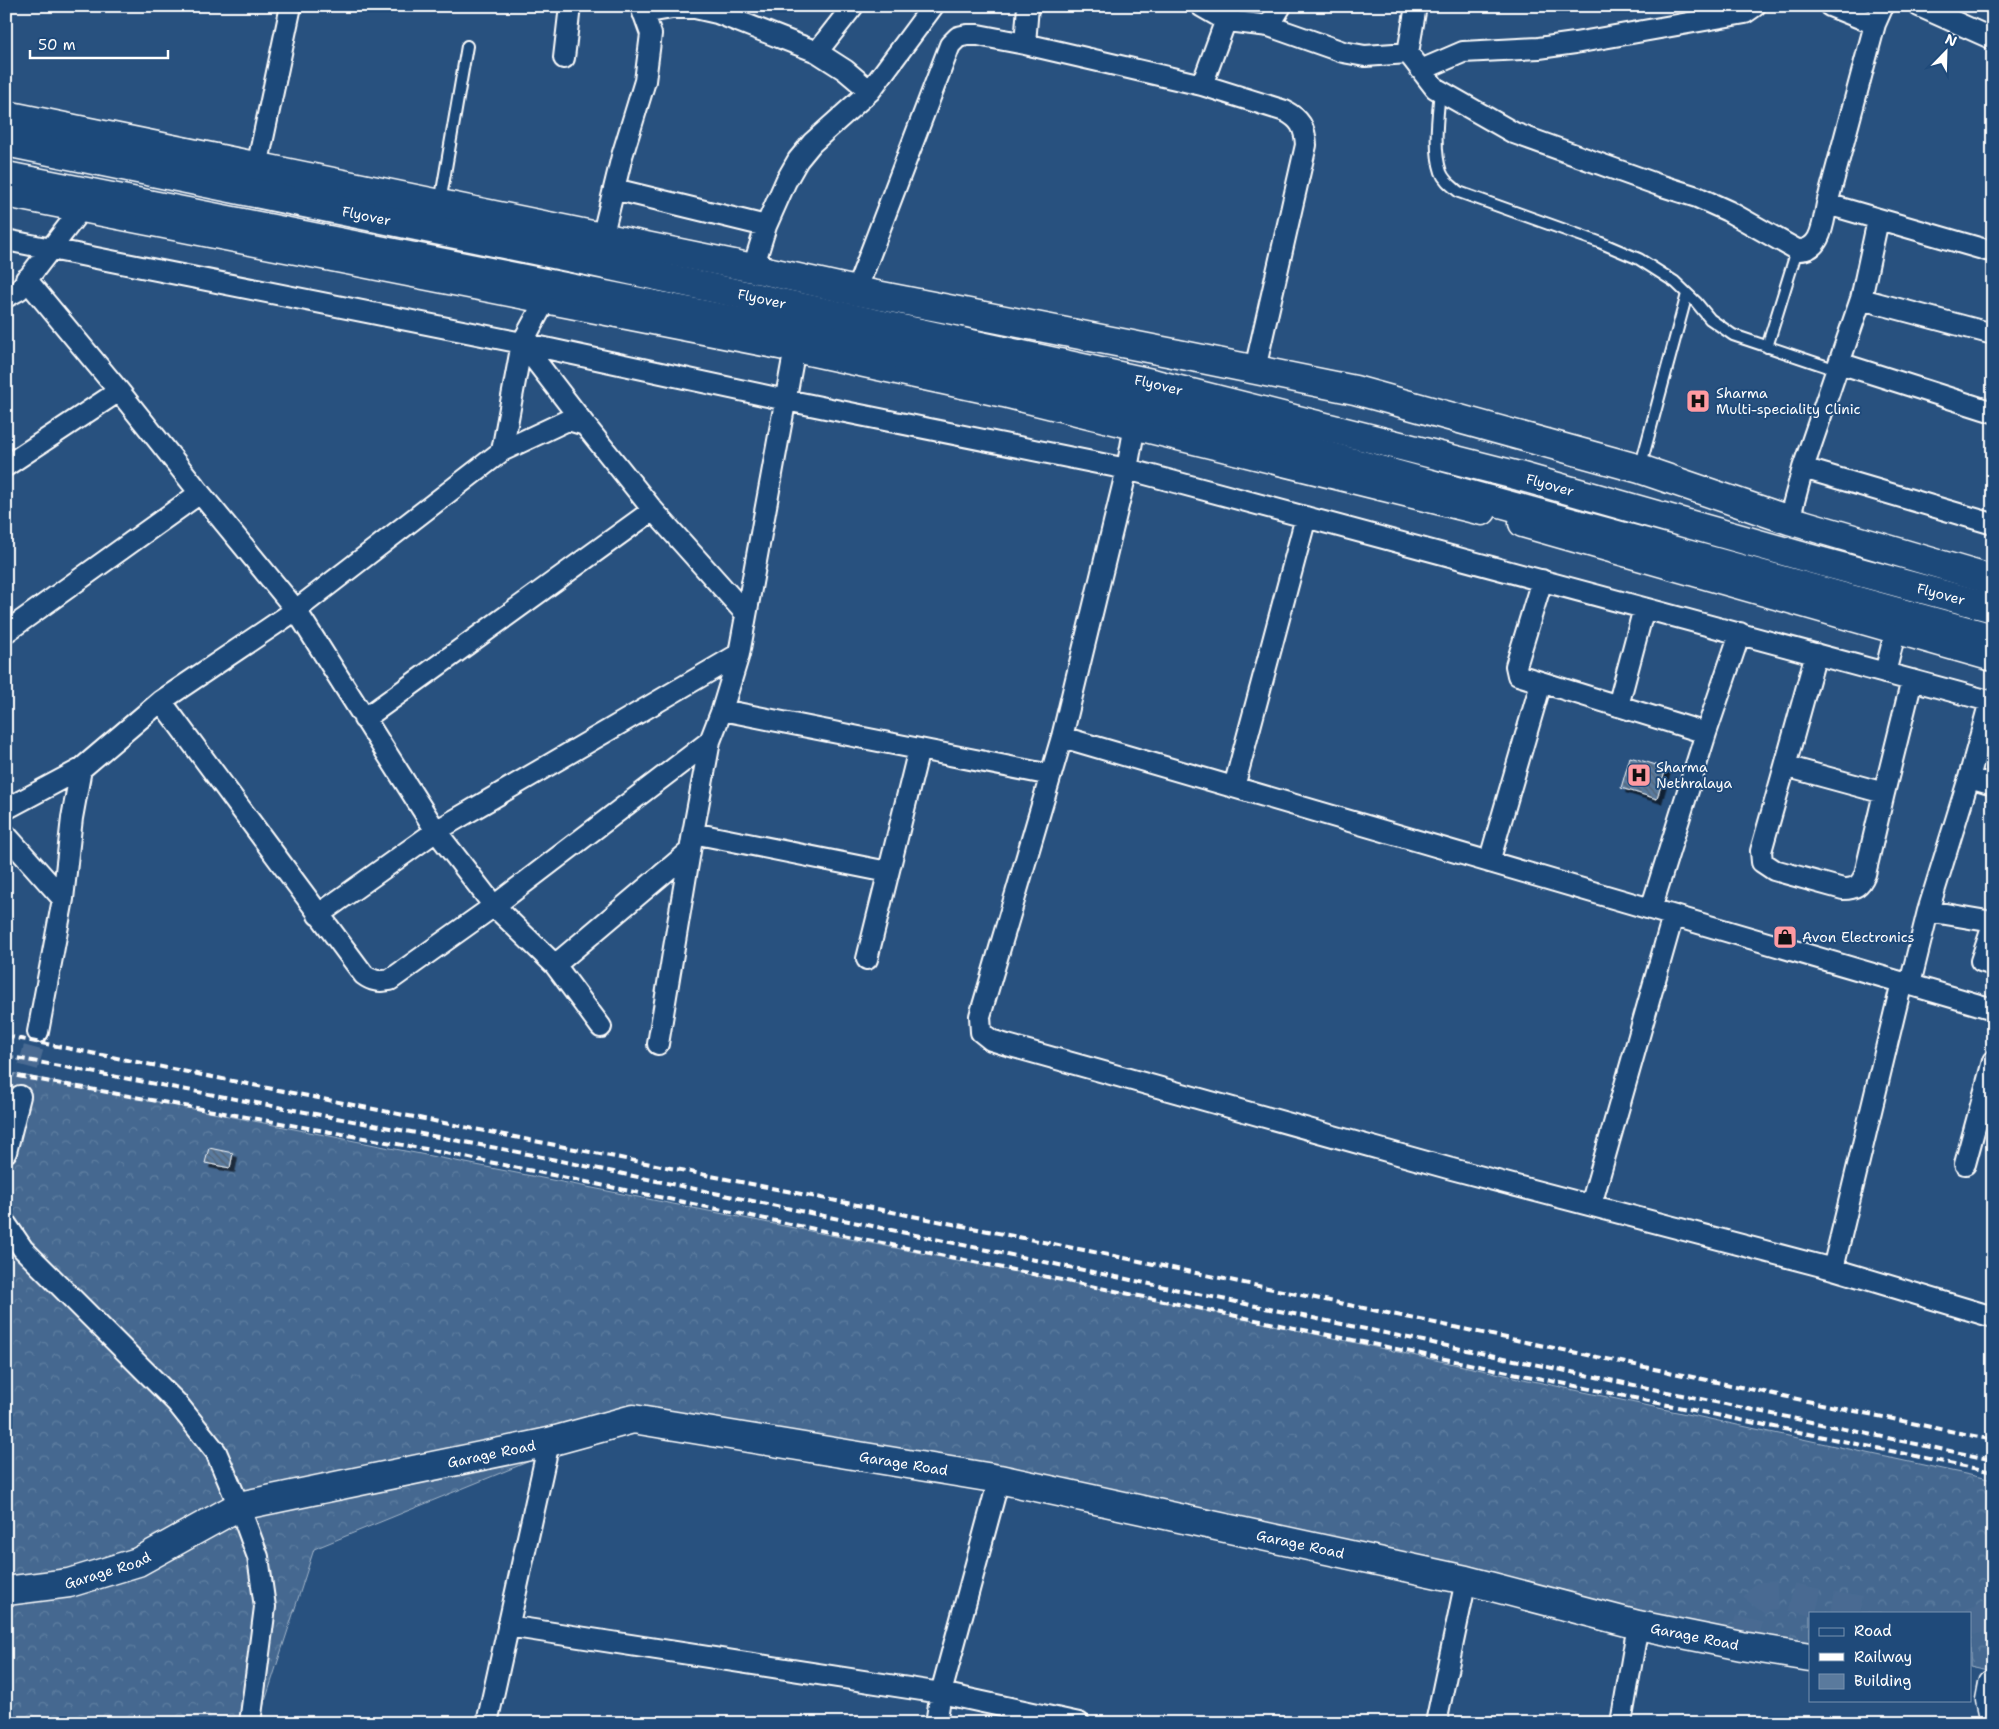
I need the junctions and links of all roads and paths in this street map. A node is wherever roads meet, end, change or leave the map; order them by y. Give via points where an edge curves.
1 (291, 6) edge
2 (570, 6) edge
3 (852, 6) edge
4 (933, 6) edge
5 (1028, 6) edge
6 (1201, 6) edge
7 (1281, 6) edge
8 (1416, 6) edge
9 (1754, 6) edge
10 (1830, 6) edge
11 (1919, 6) edge
12 (642, 10) edge
13 (1229, 13) edge
14 (1879, 15) edge
15 (1269, 26) junction
16 (1993, 39) edge
17 (1025, 44) junction
18 (467, 46) dead end
19 (817, 52) junction
20 (1408, 53) junction
21 (564, 58) dead end
22 (1421, 70) junction
23 (1202, 84) junction
24 (1440, 90) junction
25 (870, 91) junction
26 (6, 115) edge
27 (6, 142) edge
28 (257, 167) junction
29 (6, 176) edge
30 (614, 189) junction
31 (6, 193) edge
32 (320, 197) junction
33 (440, 204) junction
34 (1826, 204) junction
35 (82, 208) junction
36 (1878, 220) junction
37 (766, 226) junction
38 (602, 238) junction
39 (6, 240) edge
40 (316, 246) junction
41 (50, 250) junction
42 (1797, 250) junction
43 (1993, 252) edge
44 (753, 268) junction
45 (26, 279) junction
46 (856, 291) junction
47 (1688, 294) junction
48 (6, 297) edge
49 (546, 299) junction
50 (1861, 299) junction
51 (847, 330) junction
52 (1993, 334) edge
53 (522, 343) junction
54 (1767, 347) junction
55 (795, 348) junction
56 (1838, 367) junction
57 (1255, 369) junction
58 (119, 391) junction
59 (786, 400) junction
60 (1993, 412) edge
61 (585, 425) junction
62 (1136, 426) junction
63 (502, 450) junction
64 (6, 466) edge
65 (1803, 468) junction
66 (1127, 469) junction
67 (1640, 469) junction
68 (200, 493) junction
69 (653, 510) junction
70 (1306, 517) junction
71 (1789, 520) junction
72 (1993, 524) edge
73 (1542, 580) junction
74 (1993, 580) edge
75 (1644, 608) junction
76 (1993, 608) edge
77 (296, 610) junction
78 (746, 614) junction
79 (1896, 629) junction
80 (6, 632) edge
81 (1740, 633) junction
82 (1993, 638) edge
83 (739, 654) junction
84 (1816, 654) junction
85 (1993, 657) edge
86 (1885, 673) junction
87 (1912, 680) junction
88 (1541, 683) junction
89 (161, 701) junction
90 (1991, 701) edge
91 (1618, 706) junction
92 (722, 710) junction
93 (364, 719) junction
94 (1706, 733) junction
95 (1062, 737) junction
96 (710, 741) junction
97 (919, 749) junction
98 (1785, 766) junction
99 (81, 769) junction
100 (1051, 774) junction
101 (1969, 778) junction
102 (1993, 785) edge
103 (1234, 787) junction
104 (1884, 793) junction
105 (6, 809) edge
106 (436, 831) junction
107 (6, 835) edge
108 (691, 842) junction
109 (1489, 862) junction
110 (888, 872) junction
111 (63, 899) junction
112 (494, 906) junction
113 (1651, 909) junction
114 (1928, 911) junction
115 (318, 915) junction
116 (1673, 916) junction
117 (1993, 924) edge
118 (867, 959) dead end
119 (555, 965) junction
120 (1993, 965) edge
121 (1906, 983) junction
122 (1993, 1009) edge
123 (601, 1027) dead end
124 (38, 1032) tunnel mouth
125 (658, 1044) dead end
126 (1993, 1062) edge
127 (20, 1096) tunnel mouth
128 (6, 1152) edge
129 (1965, 1164) dead end
130 (1591, 1205) junction
131 (6, 1224) edge
132 (1833, 1269) junction
133 (1993, 1316) edge
134 (549, 1442) junction
135 (998, 1479) junction
136 (239, 1506) junction
137 (1466, 1580) junction
138 (6, 1591) edge
139 (1638, 1625) junction
140 (508, 1626) junction
141 (1809, 1657) edge
142 (941, 1693) junction
143 (250, 1723) edge
144 (487, 1723) edge
145 (936, 1723) edge
146 (1079, 1723) edge
147 (1436, 1723) edge
148 (1621, 1723) edge

1 - 28 street
2 - 21 street
3 - 19 street
4 - 25 street
5 - 17 street
6 - 13 street
7 - 15 street
8 - 20 street
9 - 22 street via 1745,12 1575,43 1463,52
10 - 14 street
11 - 16 street
12 - 19 street via 695,8 717,13
12 - 30 street via 651,34 645,81
13 - 15 street
13 - 23 street
14 - 34 street
15 - 20 street via 1343,52 1365,56
17 - 23 street
17 - 46 street via 967,35 958,37 950,45
18 - 33 lane
19 - 25 street
20 - 22 street
22 - 24 street
23 - 57 street via 1294,116 1302,123 1305,133 1306,145
24 - 42 street via 1514,133 1697,197
24 - 47 lane via 1438,156 1441,173 1447,182 1460,192 1639,259
25 - 37 street via 812,143 798,160
26 - 28 main road
27 - 32 main road
28 - 32 main road
29 - 40 main road
30 - 37 street
30 - 38 street
31 - 35 main road
32 - 33 main road
32 - 51 main road, Flyover
33 - 38 main road
34 - 36 street
34 - 42 street via 1816,244 1805,251
35 - 40 main road
35 - 41 street
36 - 43 street
36 - 50 street
37 - 44 street
38 - 44 main road
39 - 41 street
40 - 49 main road
40 - 51 main road, Flyover
41 - 45 street
41 - 53 street
42 - 54 lane
44 - 46 main road
45 - 48 street via 19,290
45 - 58 street
46 - 57 main road
47 - 54 lane via 1710,319 1733,335
47 - 67 lane
49 - 53 street
49 - 55 main road
50 - 52 street
50 - 56 street
51 - 76 main road, Flyover via 1156,384 1519,476
51 - 82 main road, Flyover via 1372,467
53 - 59 street
53 - 61 street
53 - 63 street
54 - 56 lane
55 - 59 street
55 - 62 main road via 1004,393
56 - 60 street
56 - 65 street
57 - 67 main road via 1354,390
58 - 64 street
58 - 68 street
59 - 66 street
59 - 78 street
61 - 63 street via 568,420
61 - 69 street
62 - 66 street
62 - 79 main road via 1477,510
63 - 77 street
65 - 71 street
65 - 72 street
66 - 70 street
66 - 95 street
67 - 71 main road
68 - 77 street
68 - 80 street
69 - 78 street
69 - 93 street
70 - 73 street
70 - 103 street
71 - 74 main road
73 - 75 street
73 - 88 street via 1516,666 1518,675
75 - 81 street
75 - 91 street
77 - 89 street
77 - 93 street
78 - 83 street
79 - 85 main road
79 - 86 street
81 - 84 street
81 - 94 street
83 - 92 street
83 - 106 street
84 - 86 street
84 - 98 street
86 - 87 street
87 - 90 street
87 - 104 street
88 - 91 street
88 - 109 street
89 - 99 street
89 - 115 street
90 - 101 street
91 - 94 street
92 - 96 street
92 - 97 street
93 - 106 street
94 - 113 street
95 - 100 street
95 - 103 street
96 - 108 street
96 - 112 street
97 - 100 street
97 - 110 street
98 - 104 street
98 - 104 street via 1761,851 1762,862 1774,870 1843,889 1858,886 1865,874
99 - 105 street
99 - 111 street
100 - 130 street via 980,1016 981,1032 991,1040
101 - 102 street
101 - 114 street
103 - 109 street
106 - 112 street
106 - 115 street
107 - 111 street
108 - 110 street
108 - 119 street
108 - 125 street
109 - 113 street
110 - 118 street
111 - 124 street
112 - 115 street via 390,980 381,981 364,975
112 - 119 street
113 - 116 street
114 - 117 street
114 - 121 street
116 - 121 street
116 - 130 street
117 - 120 street via 1981,961
119 - 123 street
121 - 122 street
121 - 132 street
126 - 129 street
127 - 128 street
130 - 132 street
131 - 136 street via 23,1249 177,1403 216,1452
132 - 133 street
134 - 135 main road, Garage Road via 633,1419
134 - 136 main road, Garage Road
134 - 140 street
135 - 137 main road, Garage Road
135 - 142 street
136 - 138 main road, Garage Road via 138,1562 69,1583
136 - 143 street via 258,1556 265,1607
137 - 139 main road, Garage Road
137 - 147 street
139 - 141 main road, Garage Road
139 - 148 street
140 - 142 street
140 - 144 street
142 - 145 street
142 - 146 street

